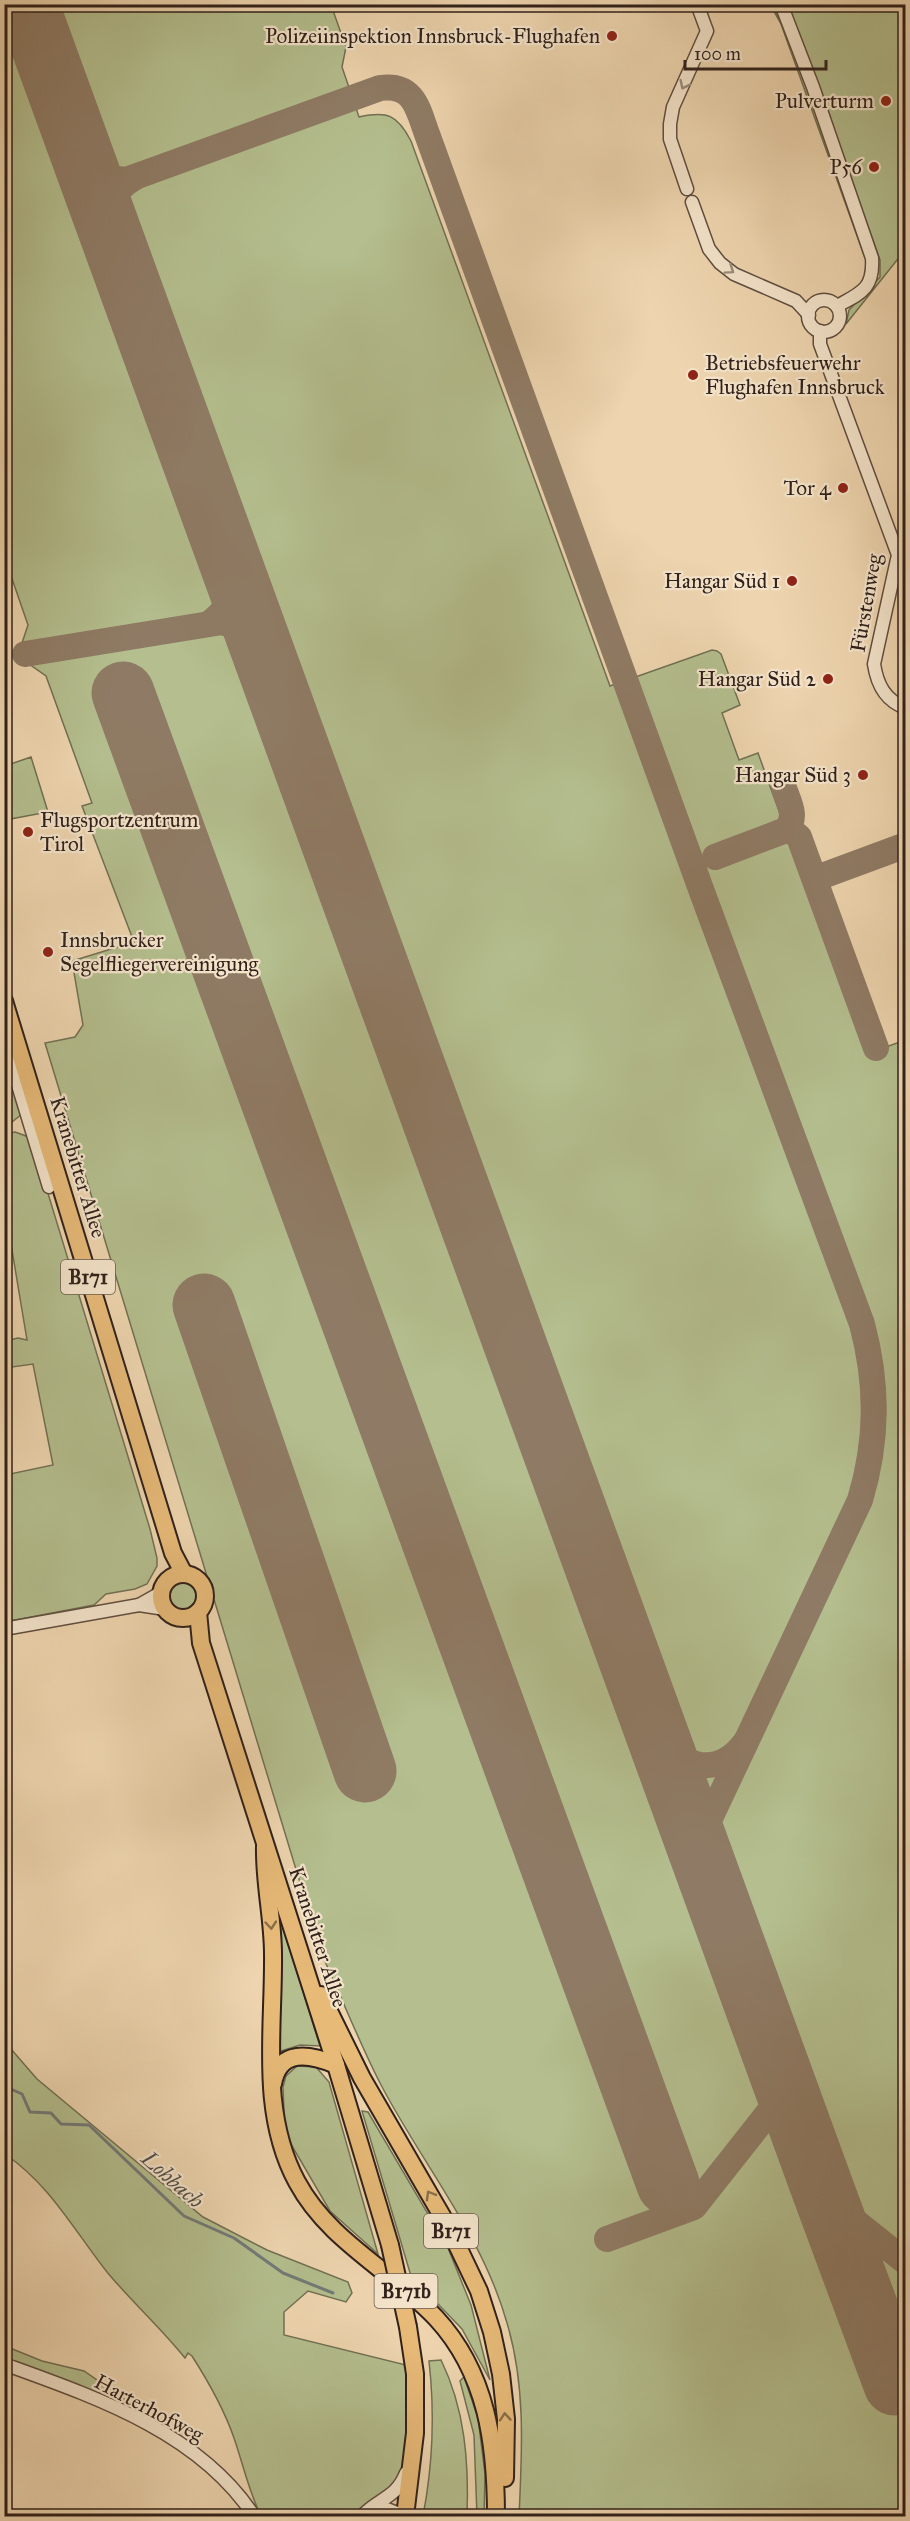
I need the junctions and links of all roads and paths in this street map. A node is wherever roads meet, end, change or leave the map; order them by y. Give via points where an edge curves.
1 (697, 4) edge
2 (781, 4) edge
3 (687, 189) dead end
4 (692, 202) dead end
5 (837, 306) junction
6 (809, 315) junction
7 (834, 328) junction
8 (820, 331) junction
9 (827, 359) junction
10 (906, 708) edge
11 (4, 1001) edge
12 (4, 1039) edge
13 (49, 1187) dead end
14 (172, 1581) junction
15 (139, 1605) junction
16 (165, 1609) junction
17 (198, 1612) junction
18 (182, 1618) junction
19 (4, 1629) edge
20 (201, 1643) junction
21 (265, 1846) junction
22 (307, 1973) junction
23 (336, 2065) junction
24 (273, 2088) junction
25 (4, 2364) edge
26 (414, 2442) junction
27 (389, 2497) junction
28 (366, 2513) edge
29 (405, 2513) edge
30 (254, 2517) edge
31 (497, 2517) edge

1 -> 3 street via 707,31 670,124 670,139
2 - 5 street via 872,258 873,274 868,285
4 -> 6 street via 709,249 720,263 734,274 796,301
5 - 6 street via 829,300 819,301
5 - 7 street via 840,321
6 - 8 street via 812,326
7 - 8 street
7 - 9 street
8 - 9 street, Fürstenweg via 820,344
9 - 10 street, Fürstenweg via 898,555 874,664 885,694 894,704
11 - 14 main road, Kranebitter Allee / B171 via 173,1553
12 - 13 street, Kranebitter Allee
14 - 15 street
14 - 16 main road, B171 via 162,1604
14 - 17 main road, B171 via 197,1579 204,1600
15 - 16 street
15 - 19 street
16 - 18 main road, B171
17 - 18 main road
17 - 20 main road, Kranebitter Allee / B171
18 - 20 main road, Kranebitter Allee / B171
20 - 21 main road, Kranebitter Allee / B171
21 - 22 main road, Kranebitter Allee / B171
21 -> 24 main road, B171b via 264,1875 273,1953
22 - 23 main road, Kranebitter Allee / B171
31 -> 22 main road, B171 via 505,2490 506,2419 495,2343 479,2291 453,2235 362,2078 328,2004
23 - 24 main road via 312,2055 294,2058 278,2068
23 - 26 main road, Kranebitter Allee / B171, bridge via 390,2245 408,2326 415,2374
24 - 31 main road, B171b via 284,2151 310,2203 347,2243 424,2306 468,2364 490,2425
25 - 30 street, Harterhofweg via 65,2386 176,2441 213,2468
26 - 27 street via 403,2481
26 - 29 main road, B171
27 - 28 street
27 - 29 street
28 - 29 street via 387,2509

